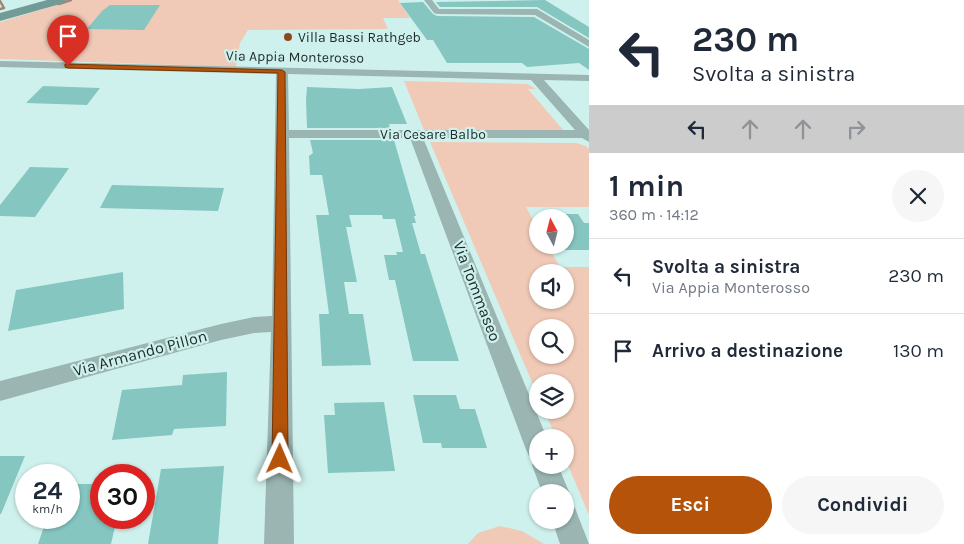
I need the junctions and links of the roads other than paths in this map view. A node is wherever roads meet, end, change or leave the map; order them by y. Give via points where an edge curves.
1 (47, 0) edge
2 (60, 0) edge
3 (428, 0) edge
4 (492, 6) dead end
5 (0, 13) edge
6 (499, 13) junction
7 (0, 17) edge
8 (589, 44) edge
9 (0, 64) edge
10 (282, 72) junction
11 (534, 76) junction
12 (589, 78) edge
13 (281, 134) junction
14 (415, 134) junction
15 (587, 136) edge
16 (282, 323) junction
17 (0, 391) edge
18 (531, 429) edge
19 (569, 529) edge
20 (279, 544) edge
21 (575, 544) edge

1 - 5 main road
2 - 7 main road
3 - 6 street via 437,11
4 - 6 street
6 - 8 street via 537,12
9 - 10 street, Via Appia Monterosso
10 - 11 street, Via Appia Monterosso
10 - 13 street
11 - 12 street, Via Appia Monterosso
11 - 15 street
13 - 14 street, Via Cesare Balbo
13 - 16 street
14 - 15 street, Via Cesare Balbo
14 - 18 street, Via Tommaseo
16 - 17 street, Via Armando Pillon via 221,332
16 - 20 street
19 - 21 street

